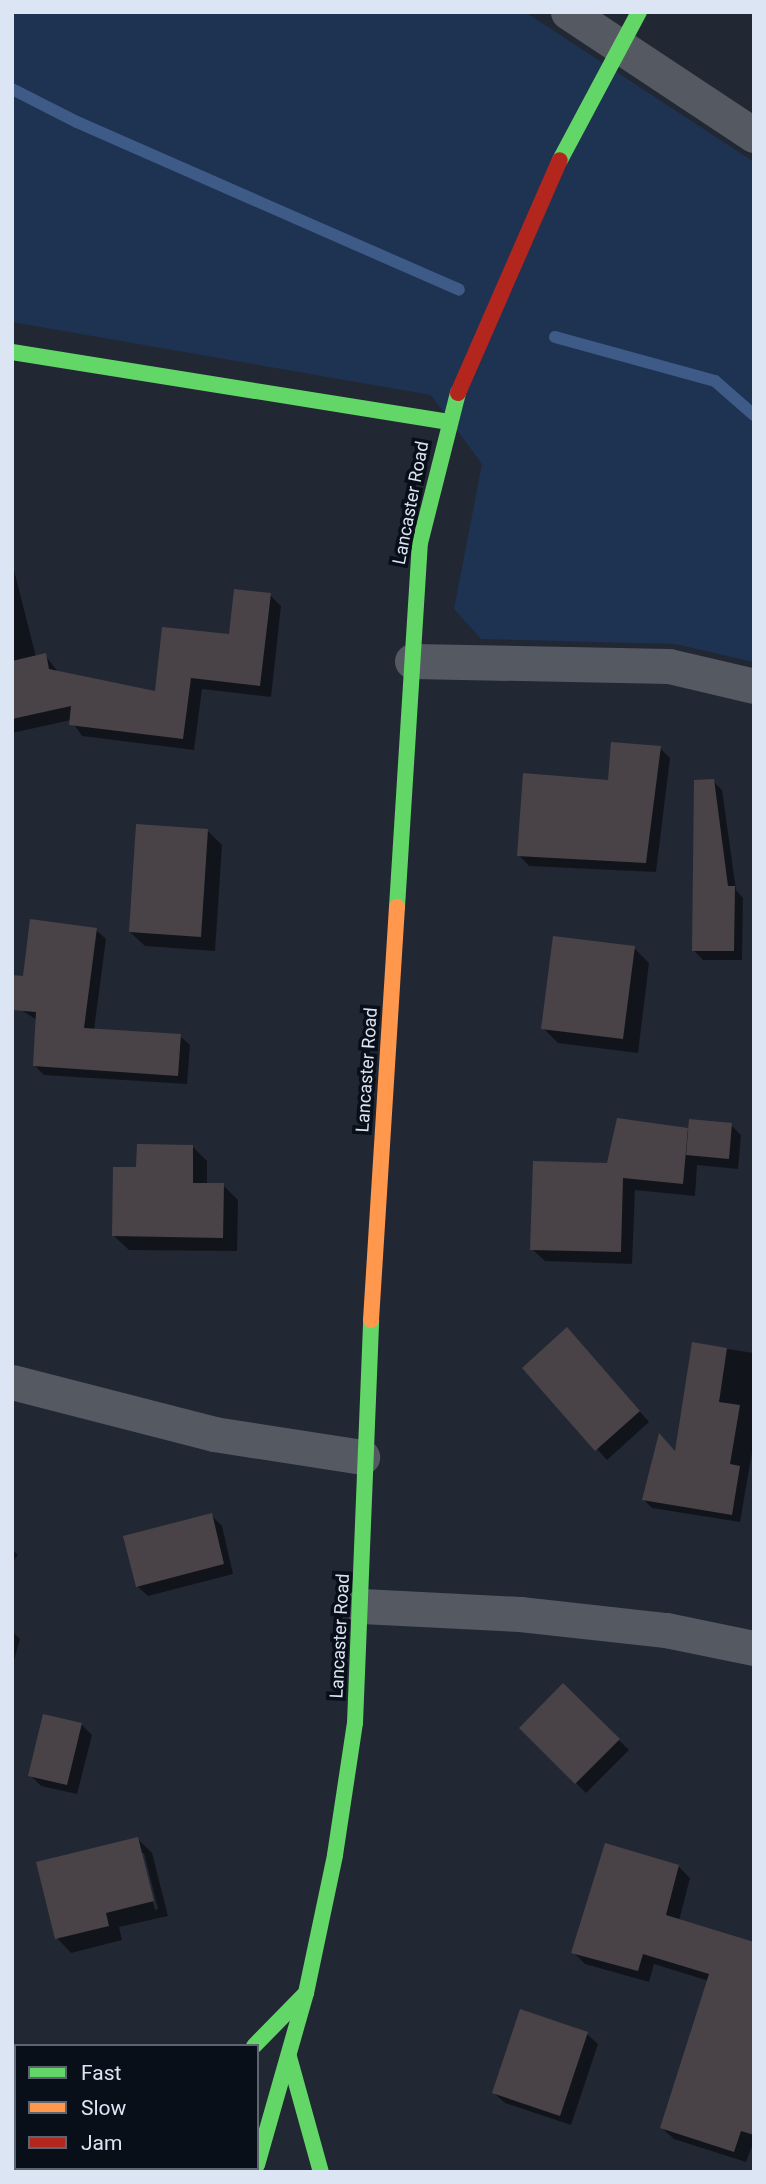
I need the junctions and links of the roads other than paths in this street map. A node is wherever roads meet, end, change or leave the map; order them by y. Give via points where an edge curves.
1 (568, 12) edge
2 (639, 12) edge
3 (620, 45) junction
4 (754, 135) edge
5 (12, 352) edge
6 (447, 422) junction
7 (412, 661) junction
8 (754, 686) edge
9 (12, 1382) edge
10 (362, 1457) junction
11 (362, 1606) junction
12 (754, 1648) edge
13 (306, 1993) junction
14 (256, 2044) edge
15 (289, 2057) junction
16 (259, 2158) edge
17 (321, 2172) edge

1 - 3 street
2 - 3 street, Lancaster Road
3 - 4 street
3 - 6 street, Lancaster Road via 517,254
5 - 6 street
6 - 7 street, Lancaster Road via 420,543
7 - 8 street via 669,666
7 - 10 street, Lancaster Road
9 - 10 street via 214,1434
10 - 11 street, Lancaster Road
11 - 12 street via 520,1614 666,1630
11 - 13 street, Lancaster Road via 355,1723 335,1855
13 - 14 street
13 - 15 street, Lancaster Road
15 - 16 street, Lancaster Road
15 - 17 street

